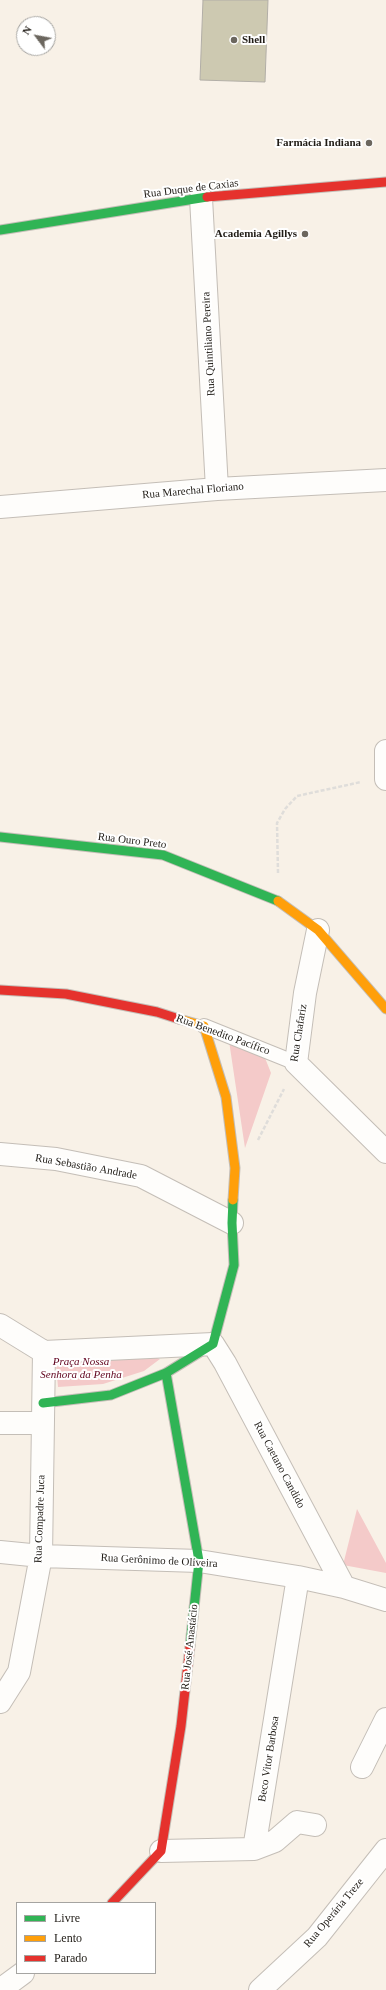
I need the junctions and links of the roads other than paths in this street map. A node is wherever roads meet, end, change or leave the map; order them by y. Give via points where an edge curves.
1 (386, 182) edge
2 (201, 198) junction
3 (0, 230) edge
4 (386, 480) edge
5 (217, 489) junction
6 (0, 508) edge
7 (386, 751) edge
8 (385, 778) edge
9 (0, 837) edge
10 (318, 930) junction
11 (0, 990) edge
12 (386, 1009) edge
13 (204, 1026) junction
14 (296, 1063) junction
15 (386, 1152) edge
16 (0, 1154) edge
17 (232, 1223) junction
18 (0, 1324) edge
19 (213, 1344) junction
20 (44, 1352) junction
21 (166, 1373) junction
22 (43, 1413) junction
23 (0, 1423) edge
24 (0, 1552) edge
25 (40, 1556) junction
26 (199, 1561) junction
27 (298, 1577) junction
28 (344, 1587) junction
29 (386, 1600) edge
30 (0, 1702) edge
31 (386, 1719) edge
32 (362, 1767) dead end
33 (315, 1825) dead end
34 (254, 1849) junction
35 (386, 1850) edge
36 (161, 1851) junction
37 (113, 1902) edge
38 (22, 1974) edge
39 (0, 1990) edge
40 (260, 1990) edge

1 - 2 street, Rua Duque de Caxias
2 - 3 street, Rua Duque de Caxias
2 - 5 street, Rua Quintiliano Pereira
4 - 5 street, Rua Marechal Floriano
5 - 6 street, Rua Marechal Floriano
7 - 8 street
9 - 10 street, Rua Ouro Preto via 163,855 278,901
10 - 12 street, Rua Ouro Preto
10 - 14 street, Rua Chafariz via 305,993
11 - 13 street, Rua Benedito Pacífico via 66,994 157,1012
13 - 14 lane, Rua Benedito Pacífico
13 - 17 street via 226,1097 235,1168
14 - 15 street, Rua Benedito Pacífico
16 - 17 street, Rua Sebastião Andrade via 56,1159 141,1176
17 - 19 street via 234,1266
18 - 20 street
19 - 20 street
19 - 21 street
19 - 28 street, Rua Caetano Candido
20 - 22 street, Rua Compadre Juca
21 - 22 street via 112,1395
21 - 26 street, Rua José Anastácio
22 - 23 street
22 - 25 street, Rua Compadre Juca
24 - 25 street, Rua Gerônimo de Oliveira
25 - 26 street, Rua Gerônimo de Oliveira
25 - 30 street, Rua Compadre Juca via 19,1672
26 - 27 street, Rua Gerônimo de Oliveira
26 - 36 street, Rua José Anastácio via 182,1726
27 - 28 street, Rua Gerônimo de Oliveira
27 - 34 street, Beco Vitor Barbosa
28 - 29 street, Rua Gerônimo de Oliveira
31 - 32 street
33 - 34 street via 297,1822 275,1841
34 - 36 street
35 - 40 street, Rua Operária Treze via 317,1937
36 - 37 street
38 - 39 street

